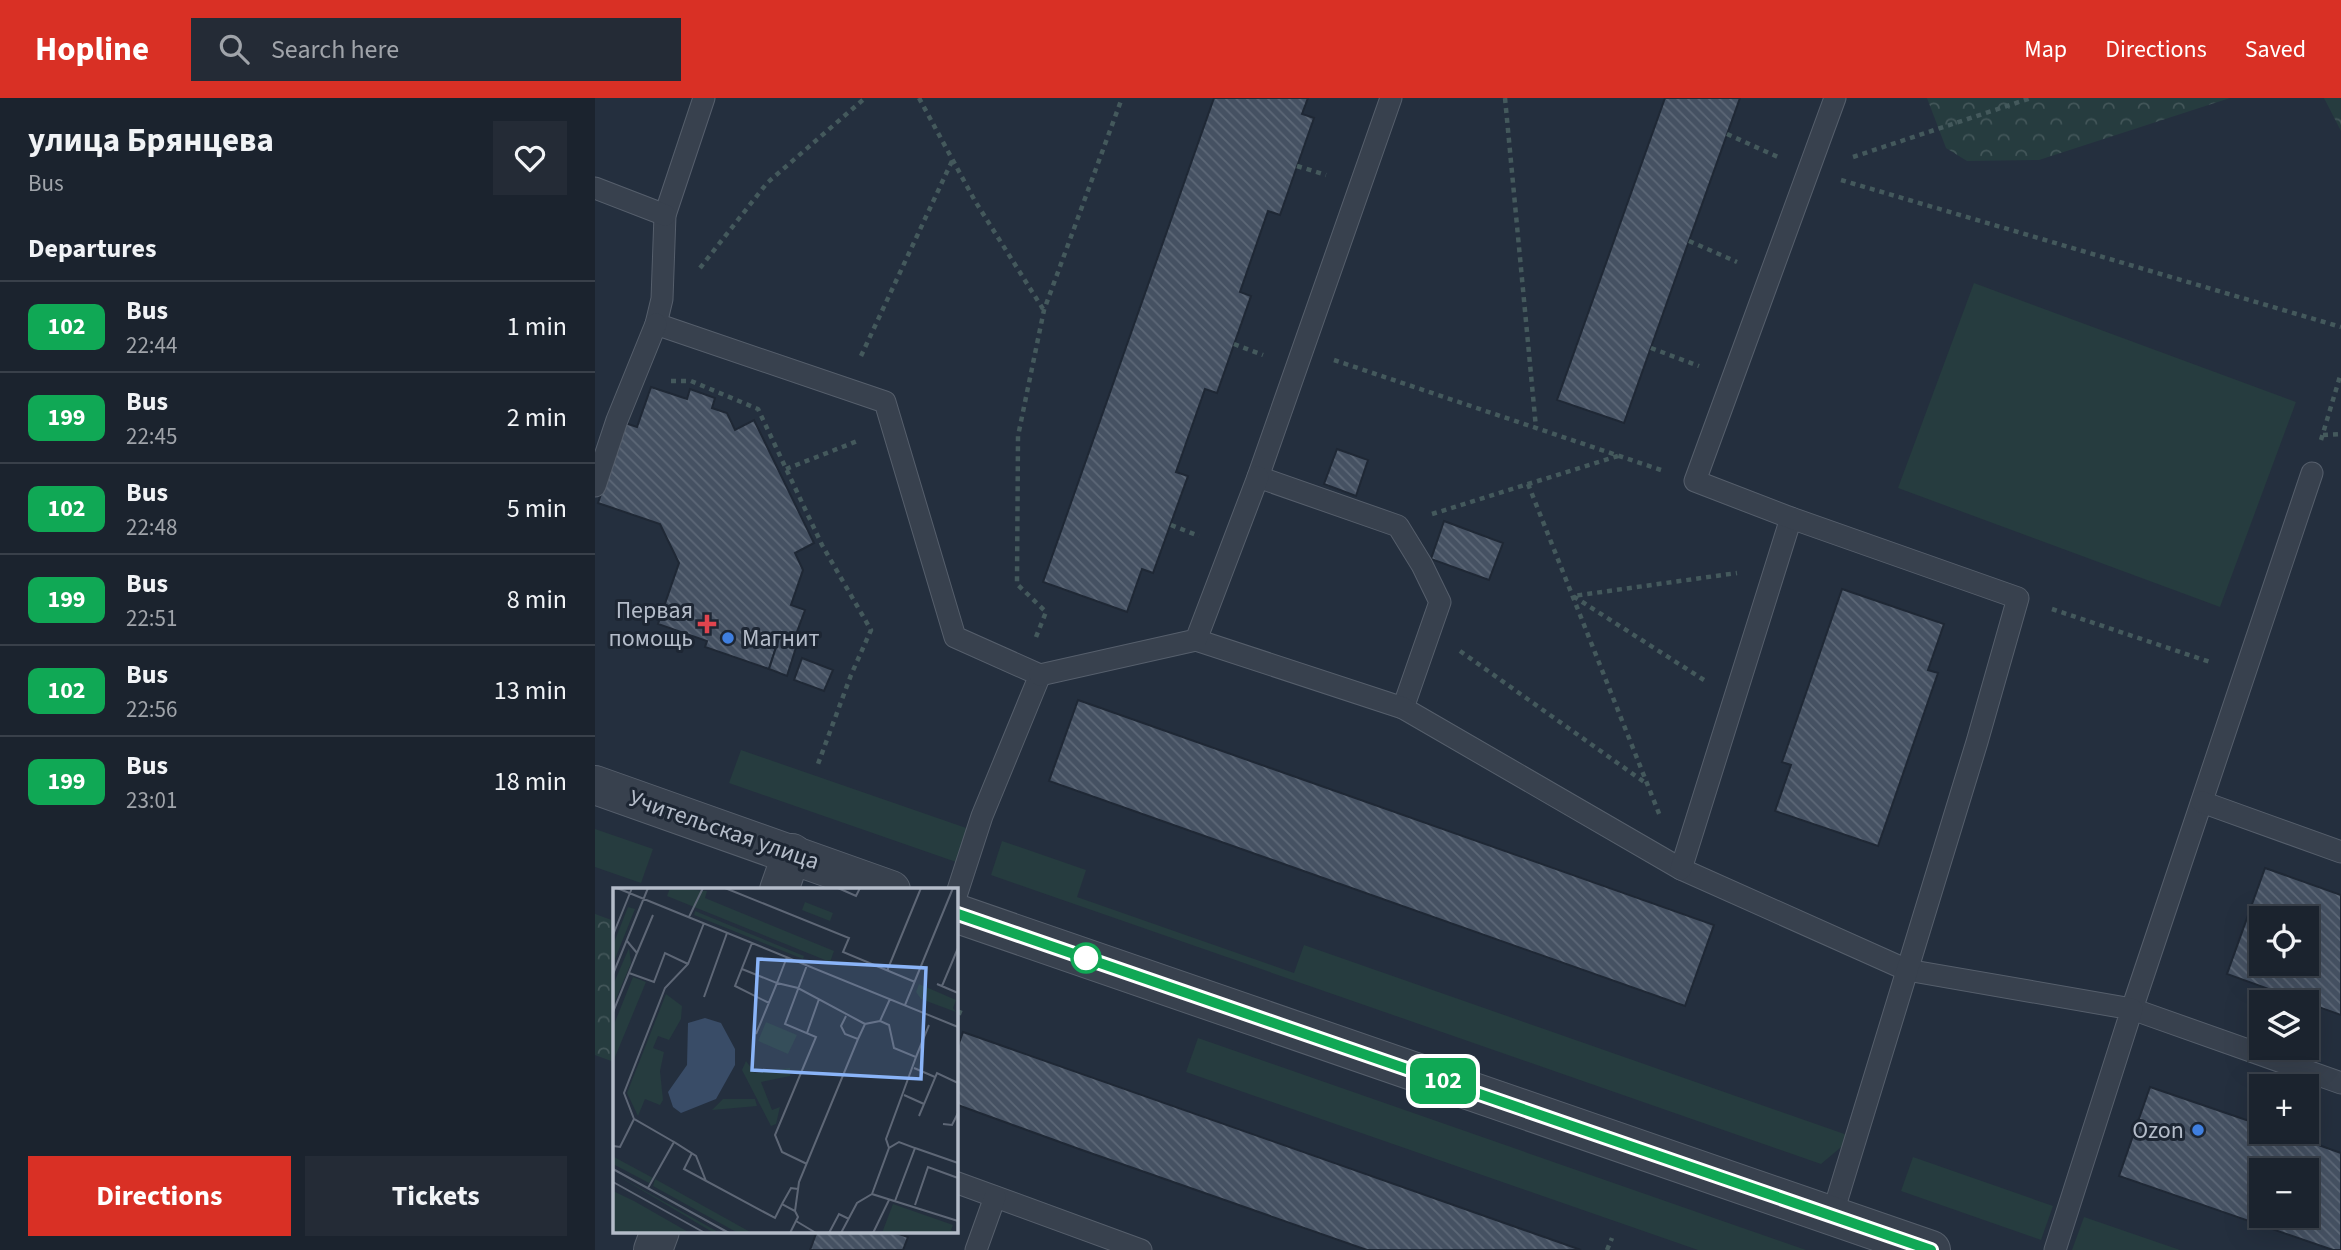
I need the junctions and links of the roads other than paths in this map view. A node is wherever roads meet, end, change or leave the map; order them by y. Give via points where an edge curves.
1 (704, 98) edge
2 (1391, 98) edge
3 (1835, 98) edge
4 (595, 188) edge
5 (665, 215) junction
6 (656, 324) junction
7 (2312, 474) road end
8 (1258, 477) junction
9 (595, 486) edge
10 (1791, 518) junction
11 (1196, 640) junction
12 (1040, 675) junction
13 (1403, 708) junction
14 (595, 785) edge
15 (2202, 802) junction
16 (2341, 852) edge
17 (792, 853) junction
18 (1681, 869) junction
19 (780, 888) edge
20 (886, 888) edge
21 (957, 894) edge
22 (957, 914) edge
23 (1907, 970) junction
24 (2131, 1009) junction
25 (2341, 1083) edge
26 (957, 1183) edge
27 (995, 1197) junction
28 (1832, 1216) junction
29 (660, 1232) edge
30 (653, 1250) edge
31 (976, 1250) edge
32 (1141, 1250) edge
33 (1931, 1250) edge
34 (2055, 1250) edge

1 - 5 lane
2 - 8 lane
3 - 10 lane via 1695,481
4 - 5 lane
5 - 6 lane via 662,299
6 - 9 lane
6 - 12 lane via 885,402 955,638
7 - 15 lane
8 - 11 lane
8 - 13 lane via 1398,526 1440,602
10 - 18 lane
10 - 23 lane via 2018,598
11 - 12 lane
11 - 13 lane
12 - 21 lane via 982,816
13 - 18 lane
14 - 17 street, Учительская улица
15 - 16 lane
15 - 24 lane
17 - 19 street
17 - 20 street, Учительская улица
18 - 23 lane
22 - 28 street
23 - 24 lane
23 - 28 lane
24 - 25 lane
24 - 34 lane
26 - 27 lane
27 - 31 lane
27 - 32 lane
28 - 33 street
29 - 30 street

